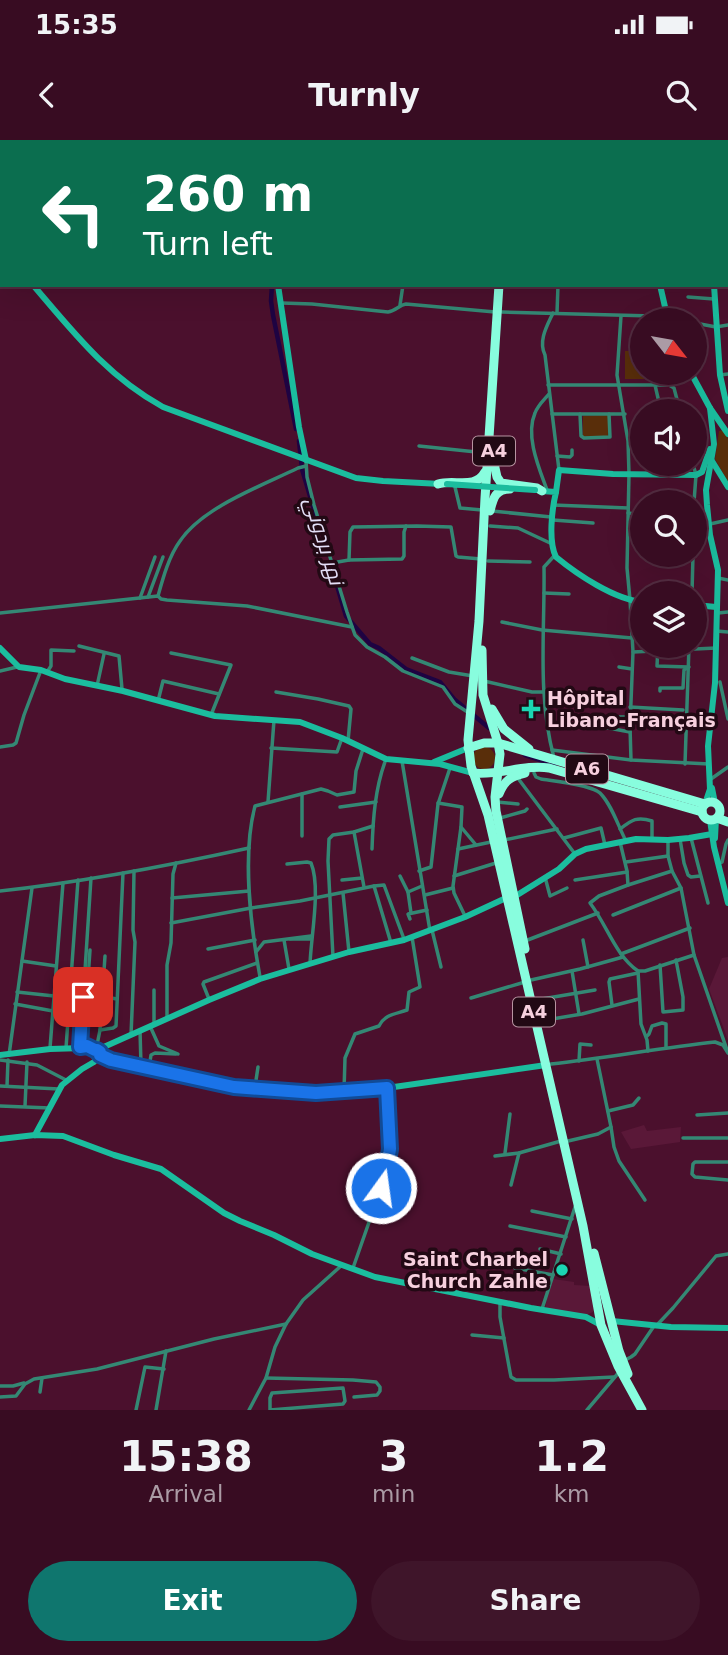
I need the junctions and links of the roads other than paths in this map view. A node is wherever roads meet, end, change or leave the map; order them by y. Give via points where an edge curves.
1 (35, 287) edge
2 (278, 287) edge
3 (403, 287) edge
4 (501, 287) edge
5 (558, 287) edge
6 (660, 287) edge
7 (714, 287) edge
8 (688, 297) dead end
9 (714, 299) junction
10 (281, 303) junction
11 (400, 307) junction
12 (665, 308) edge
13 (500, 312) junction
14 (555, 313) junction
15 (621, 316) junction
16 (630, 316) edge
17 (707, 325) edge
18 (728, 325) edge
19 (716, 327) junction
20 (724, 374) edge
21 (548, 385) junction
22 (620, 385) junction
23 (630, 385) edge
24 (668, 385) edge
25 (698, 385) edge
26 (549, 394) junction
27 (677, 399) edge
28 (710, 408) junction
29 (728, 411) edge
30 (552, 414) junction
31 (580, 414) junction
32 (609, 414) junction
33 (625, 414) junction
34 (722, 425) junction
35 (713, 428) junction
36 (728, 434) edge
37 (419, 446) dead end
38 (572, 450) dead end
39 (557, 456) junction
40 (707, 459) edge
41 (490, 460) junction
42 (712, 461) junction
43 (303, 464) junction
44 (559, 470) junction
45 (629, 474) junction
46 (447, 485) junction
47 (728, 487) edge
48 (542, 491) junction
49 (556, 492) junction
50 (485, 498) junction
51 (553, 505) junction
52 (628, 510) junction
53 (488, 511) junction
54 (553, 518) junction
55 (728, 520) edge
56 (593, 523) dead end
57 (406, 526) junction
58 (490, 526) junction
59 (709, 526) junction
60 (552, 544) junction
61 (555, 555) junction
62 (155, 557) dead end
63 (163, 557) dead end
64 (349, 560) junction
65 (485, 560) junction
66 (530, 562) dead end
67 (332, 563) junction
68 (718, 578) junction
69 (728, 580) edge
70 (544, 593) junction
71 (569, 594) dead end
72 (158, 596) junction
73 (148, 597) junction
74 (140, 598) junction
75 (630, 600) joint
76 (707, 608) edge
77 (716, 610) junction
78 (728, 612) edge
79 (0, 613) edge
80 (502, 622) dead end
81 (352, 627) junction
82 (542, 630) junction
83 (716, 631) junction
84 (728, 632) edge
85 (630, 638) edge
86 (79, 646) dead end
87 (0, 648) edge
88 (707, 649) edge
89 (716, 649) junction
90 (74, 651) dead end
91 (171, 653) dead end
92 (104, 654) junction
93 (412, 658) dead end
94 (632, 658) edge
95 (658, 658) edge
96 (689, 658) edge
97 (19, 667) junction
98 (619, 667) dead end
99 (689, 667) junction
100 (632, 669) junction
101 (0, 671) edge
102 (44, 671) junction
103 (480, 680) junction
104 (728, 681) edge
105 (717, 682) junction
106 (97, 686) junction
107 (123, 691) junction
108 (660, 691) dead end
109 (276, 692) dead end
110 (543, 692) junction
111 (219, 694) junction
112 (158, 701) junction
113 (630, 707) junction
114 (683, 710) dead end
115 (471, 712) junction
116 (211, 715) junction
117 (630, 717) junction
118 (274, 719) junction
119 (728, 719) edge
120 (630, 732) junction
121 (345, 740) junction
122 (498, 743) junction
123 (0, 747) edge
124 (271, 748) junction
125 (363, 748) junction
126 (468, 748) junction
127 (524, 751) junction
128 (550, 755) junction
129 (386, 760) junction
130 (631, 760) junction
131 (402, 761) junction
132 (432, 763) junction
133 (685, 764) junction
134 (451, 766) junction
135 (728, 766) edge
136 (714, 769) junction
137 (499, 772) junction
138 (518, 772) junction
139 (473, 773) junction
140 (534, 773) junction
141 (575, 776) junction
142 (302, 794) junction
143 (268, 802) junction
144 (376, 802) junction
145 (498, 802) junction
146 (438, 803) junction
147 (518, 804) dead end
148 (340, 807) dead end
149 (527, 808) dead end
150 (713, 810) edge
151 (498, 817) junction
152 (373, 826) junction
153 (461, 827) junction
154 (557, 829) junction
155 (620, 829) junction
156 (354, 832) junction
157 (712, 834) junction
158 (302, 836) dead end
159 (564, 838) junction
160 (691, 838) junction
161 (652, 839) junction
162 (680, 839) junction
163 (668, 840) junction
164 (728, 840) edge
165 (498, 841) junction
166 (623, 841) junction
167 (476, 845) junction
168 (605, 845) junction
169 (714, 847) junction
170 (249, 848) junction
171 (372, 849) dead end
172 (457, 850) junction
173 (575, 854) junction
174 (668, 856) junction
175 (498, 862) junction
176 (625, 862) junction
177 (176, 863) junction
178 (719, 863) junction
179 (287, 864) dead end
180 (134, 871) junction
181 (419, 871) junction
182 (672, 871) junction
183 (627, 872) junction
184 (122, 873) junction
185 (400, 876) dead end
186 (454, 876) junction
187 (700, 876) junction
188 (545, 877) junction
189 (91, 878) junction
190 (362, 878) junction
191 (78, 880) junction
192 (342, 880) dead end
193 (575, 880) dead end
194 (63, 883) junction
195 (628, 885) junction
196 (374, 886) junction
197 (422, 886) junction
198 (364, 887) junction
199 (32, 888) junction
200 (453, 888) junction
201 (567, 888) dead end
202 (681, 888) junction
203 (249, 891) junction
204 (408, 892) junction
205 (0, 893) edge
206 (343, 893) junction
207 (424, 895) junction
208 (331, 896) junction
209 (510, 897) junction
210 (172, 898) junction
211 (315, 898) junction
212 (708, 903) dead end
213 (728, 903) edge
214 (251, 908) junction
215 (426, 910) junction
216 (598, 914) junction
217 (613, 915) dead end
218 (465, 917) junction
219 (171, 923) junction
220 (690, 928) junction
221 (431, 931) junction
222 (412, 937) junction
223 (311, 938) junction
224 (255, 940) junction
225 (284, 940) junction
226 (404, 940) junction
227 (583, 940) dead end
228 (523, 941) junction
229 (391, 943) junction
230 (208, 949) dead end
231 (90, 950) dead end
232 (349, 952) junction
233 (256, 953) junction
234 (694, 955) junction
235 (105, 956) dead end
236 (622, 956) junction
237 (333, 957) junction
238 (676, 960) junction
239 (22, 961) junction
240 (257, 963) junction
241 (310, 964) junction
242 (660, 965) junction
243 (56, 966) junction
244 (441, 967) dead end
245 (588, 967) junction
246 (289, 970) junction
247 (572, 971) junction
248 (638, 972) junction
249 (260, 979) junction
250 (529, 981) junction
251 (154, 990) dead end
252 (595, 990) dead end
253 (17, 992) junction
254 (575, 993) junction
255 (85, 995) junction
256 (102, 996) junction
257 (54, 997) junction
258 (471, 998) dead end
259 (117, 999) junction
260 (639, 999) junction
261 (70, 1000) junction
262 (209, 1000) junction
263 (536, 1000) junction
264 (15, 1004) junction
265 (83, 1005) junction
266 (612, 1005) junction
267 (102, 1007) junction
268 (52, 1011) junction
269 (579, 1014) junction
270 (167, 1018) junction
271 (540, 1021) junction
272 (152, 1025) junction
273 (100, 1030) junction
274 (140, 1030) junction
275 (131, 1035) junction
276 (646, 1036) junction
277 (592, 1045) dead end
278 (666, 1047) junction
279 (66, 1048) junction
280 (82, 1048) junction
281 (50, 1049) junction
282 (648, 1051) junction
283 (727, 1051) edge
284 (97, 1054) junction
285 (0, 1058) edge
286 (9, 1058) junction
287 (597, 1059) junction
288 (579, 1061) junction
289 (27, 1062) junction
290 (548, 1065) junction
291 (141, 1066) junction
292 (258, 1067) dead end
293 (149, 1068) junction
294 (66, 1080) junction
295 (0, 1086) edge
296 (8, 1087) junction
297 (25, 1087) junction
298 (387, 1088) junction
299 (59, 1089) junction
300 (254, 1090) junction
301 (344, 1091) junction
302 (639, 1098) dead end
303 (0, 1106) edge
304 (24, 1106) junction
305 (50, 1108) junction
306 (608, 1111) junction
307 (728, 1113) edge
308 (510, 1114) dead end
309 (697, 1115) dead end
310 (611, 1127) junction
311 (35, 1136) junction
312 (683, 1138) dead end
313 (728, 1138) edge
314 (0, 1139) edge
315 (565, 1141) junction
316 (519, 1153) junction
317 (505, 1154) junction
318 (495, 1156) dead end
319 (728, 1162) edge
320 (728, 1180) edge
321 (511, 1185) dead end
322 (645, 1200) dead end
323 (577, 1201) junction
324 (532, 1211) dead end
325 (572, 1219) junction
326 (510, 1226) dead end
327 (566, 1237) junction
328 (540, 1249) dead end
329 (561, 1254) junction
330 (728, 1254) edge
331 (342, 1265) junction
332 (353, 1268) junction
333 (514, 1268) dead end
334 (553, 1275) junction
335 (500, 1302) junction
336 (609, 1309) junction
337 (542, 1310) junction
338 (598, 1311) junction
339 (586, 1317) junction
340 (286, 1324) junction
341 (656, 1325) junction
342 (608, 1327) junction
343 (728, 1328) edge
344 (472, 1335) dead end
345 (504, 1338) junction
346 (166, 1351) junction
347 (621, 1359) junction
348 (164, 1369) junction
349 (617, 1374) junction
350 (42, 1378) junction
351 (266, 1378) junction
352 (26, 1383) junction
353 (0, 1386) edge
354 (40, 1392) dead end
355 (0, 1397) edge
356 (354, 1397) dead end
357 (136, 1410) edge
358 (156, 1410) edge
359 (249, 1410) edge
360 (270, 1410) edge
361 (587, 1410) edge
362 (642, 1410) edge
363 (648, 1410) edge

1 - 43 street via 96,357 139,393 174,411 295,456
2 - 10 street
3 - 11 street
4 - 13 highway, A4
5 - 14 street
6 - 12 street
7 - 9 street
8 - 9 street
9 - 19 street
10 - 11 street via 388,312
10 - 43 street
11 - 13 street
13 - 14 street
13 - 41 highway, A4
14 - 15 street
14 - 21 street via 542,346
15 - 16 street
15 - 22 street
17 - 19 street
18 - 19 street
19 - 20 street
20 - 29 street
21 - 22 street
21 - 26 street
22 - 23 street
22 - 33 street
24 - 27 street
25 - 28 street
26 - 30 street
26 - 48 street via 532,423
28 - 34 street
28 - 35 street
30 - 31 street
30 - 39 street
31 - 32 street
31 - 32 street via 584,438 610,437
32 - 33 street
33 - 45 street
34 - 35 street
34 - 36 street
35 - 40 street
35 - 42 street
37 - 41 street
38 - 39 street via 570,457
39 - 44 street
41 - 46 highway via 477,482
41 - 48 highway via 502,484
41 - 50 highway, A4
41 - 53 highway, A4
42 - 47 street
42 - 59 street via 706,491
43 - 46 street via 356,478
43 - 67 street
43 - 72 street via 198,520 178,542
44 - 45 street
44 - 49 street
45 - 52 street
46 - 48 street, bridge
46 - 50 highway via 480,488
46 - 53 street via 460,508
48 - 49 street
48 - 53 highway via 501,490
49 - 51 street
50 - 53 highway, A4
51 - 52 street
51 - 54 street
52 - 75 street
53 - 54 street
53 - 58 highway, A4
53 - 65 highway, A4
54 - 56 street
54 - 60 street
55 - 59 street
57 - 64 street via 403,558
57 - 64 street via 353,527
57 - 65 street via 451,527 456,556
58 - 60 street via 518,528
58 - 65 highway, A4
59 - 68 street
60 - 61 street
61 - 70 street via 544,567
61 - 75 street via 603,588
62 - 74 street
63 - 73 street
64 - 67 street
65 - 66 street
65 - 103 highway, A4
67 - 81 street
68 - 69 street
68 - 77 street
70 - 71 street
70 - 82 street
72 - 73 street
72 - 81 street via 258,608
73 - 74 street
74 - 79 street
76 - 77 street
77 - 78 street
77 - 83 street
80 - 82 street
81 - 115 street via 372,650 407,673 438,684 455,704
82 - 85 street
82 - 110 street
83 - 84 street
83 - 89 street
86 - 92 street
87 - 97 street
88 - 89 street
89 - 105 street
90 - 102 street via 51,650 51,666
91 - 111 street via 230,664
92 - 106 street
92 - 107 street via 119,656
93 - 103 street
94 - 100 street
95 - 99 street via 657,666
96 - 99 street
97 - 101 street
97 - 102 street
98 - 100 street
99 - 108 street via 684,670 683,688
99 - 133 street
100 - 113 street
102 - 106 street
102 - 123 street via 16,743
103 - 110 street
103 - 115 highway, A4
103 - 122 highway, A4
103 - 128 highway via 504,729 526,747
104 - 105 street
105 - 119 street
105 - 136 street via 708,746
106 - 107 street
107 - 112 street
109 - 121 street via 349,706
110 - 128 street
111 - 112 street via 163,681
111 - 116 street
112 - 116 street
113 - 114 street
113 - 117 street
115 - 126 highway, A4
116 - 118 street
117 - 120 street
117 - 120 street via 601,717 603,727
118 - 121 street via 306,723
118 - 124 street
120 - 130 street
121 - 124 street via 337,752
121 - 125 street
122 - 126 highway, A6
122 - 127 highway, A6
122 - 137 highway, A4
124 - 143 street
125 - 129 street
125 - 142 street via 354,792 337,795 321,789
126 - 132 street
126 - 139 highway, A4
127 - 128 highway, A6
127 - 138 highway
128 - 130 street
128 - 150 highway, A6
129 - 131 street
129 - 144 street
130 - 133 street
131 - 132 street
131 - 181 street
132 - 134 street
133 - 136 street
134 - 139 street
134 - 146 street
135 - 136 street
136 - 150 street
136 - 150 street
137 - 138 highway, A6
137 - 139 highway, A6
137 - 151 highway, A4
138 - 140 highway
138 - 141 highway, A6 via 543,767
138 - 145 highway via 504,783
138 - 154 street
139 - 165 highway, A4
140 - 141 highway
140 - 155 street via 537,778 597,791
141 - 150 highway, A6
142 - 143 street
142 - 158 street
143 - 170 street via 255,808
144 - 148 street
144 - 152 street
145 - 147 street
145 - 151 highway
146 - 153 street via 462,807
146 - 181 street via 431,867
149 - 151 street
150 - 157 street
150 - 169 street
151 - 165 highway, A4
152 - 156 street
152 - 171 street
153 - 167 street
153 - 172 street
154 - 159 street
154 - 165 street
155 - 161 street via 642,817 652,821
155 - 166 street
156 - 190 street
156 - 208 street via 329,839
157 - 160 street
157 - 169 street
159 - 168 street via 601,828
159 - 173 street
160 - 162 street
160 - 187 street
161 - 163 street
161 - 166 street
162 - 163 street
162 - 187 street via 688,875
163 - 174 street
164 - 178 street
165 - 167 street
165 - 175 highway, A4
165 - 209 highway, A4
166 - 168 street
166 - 176 street
167 - 172 street
168 - 173 street
169 - 178 street
170 - 177 street
170 - 203 street
172 - 186 street
173 - 188 street
174 - 176 street
174 - 182 street
175 - 186 street
175 - 209 highway, A4
176 - 183 street
177 - 180 street
177 - 210 street
178 - 213 street
179 - 211 street via 311,863
180 - 184 street
180 - 275 street
181 - 197 street
182 - 195 street
182 - 202 street
183 - 193 street
183 - 195 street
184 - 189 street
184 - 259 street
185 - 204 street
186 - 200 street
187 - 212 street
188 - 201 street via 550,896
188 - 209 street
189 - 191 street
189 - 255 street
190 - 192 street
190 - 198 street
191 - 194 street
191 - 261 street
194 - 199 street
194 - 243 street
195 - 216 street via 590,903
196 - 198 street
196 - 226 street via 384,885
196 - 229 street
197 - 204 street
197 - 207 street
198 - 206 street
199 - 205 street
199 - 239 street
200 - 207 street
200 - 218 street
202 - 217 street
202 - 220 street
203 - 210 street
203 - 214 street
204 - 215 street via 411,916
206 - 208 street
206 - 232 street
207 - 215 street
208 - 211 street
208 - 237 street
209 - 218 street
209 - 228 highway, A4
209 - 250 highway, A4
210 - 219 street
211 - 214 street
211 - 223 street
214 - 219 street
214 - 224 street
215 - 221 street
216 - 228 street
216 - 236 street
218 - 221 street
219 - 270 street
220 - 234 street
220 - 236 street
221 - 222 street
221 - 244 street
222 - 226 street
222 - 301 street via 420,987 409,992 407,1010 355,1034 345,1058
223 - 225 street
223 - 241 street
224 - 230 street
224 - 233 street
225 - 233 street via 264,942
225 - 246 street
226 - 229 street
227 - 245 street
228 - 250 highway, A4
229 - 232 street
231 - 255 street
232 - 237 street
233 - 240 street
234 - 238 street
234 - 283 street
235 - 256 street
236 - 245 street
236 - 248 street
237 - 241 street
238 - 242 street
238 - 242 street via 683,1010 663,1012
239 - 243 street
239 - 253 street
240 - 249 street
240 - 262 street via 204,982
241 - 246 street
242 - 248 street
243 - 257 street
245 - 247 street
246 - 249 street
247 - 250 street
247 - 254 street
248 - 260 street
248 - 266 street via 610,980
249 - 262 street
250 - 258 street
250 - 263 highway, A4
250 - 290 highway, A4
251 - 272 street
252 - 254 street
253 - 257 street
253 - 264 street
254 - 263 street
254 - 269 street
255 - 256 street
255 - 261 street
255 - 265 street
256 - 259 street
256 - 267 street
257 - 261 street
257 - 268 street
259 - 273 street via 116,1027
260 - 266 street
260 - 276 street
261 - 279 street
262 - 270 street
263 - 271 highway, A4
264 - 268 street
264 - 286 street
265 - 267 street
265 - 280 street
266 - 269 street
267 - 273 street
268 - 281 street
269 - 271 street
270 - 272 street
271 - 290 highway, A4
272 - 274 street
272 - 293 street via 159,1046 178,1054 155,1053
273 - 284 street
274 - 275 street
274 - 291 street
275 - 284 street
276 - 278 street via 652,1026 666,1024
276 - 282 street
277 - 288 street via 580,1044
278 - 282 street
278 - 283 street via 715,1042
279 - 280 street
279 - 281 street
280 - 284 street via 87,1046
281 - 286 street
282 - 287 street
284 - 291 street
284 - 294 street
285 - 286 street
286 - 289 street
286 - 296 street
287 - 288 street
287 - 306 street
288 - 290 street
289 - 294 street
289 - 297 street
290 - 298 street
290 - 315 highway, A4
291 - 293 street
292 - 300 street
293 - 300 street
294 - 299 street
295 - 296 street
296 - 297 street
297 - 299 street
297 - 304 street
298 - 301 street
298 - 332 street via 387,1168
299 - 305 street
300 - 301 street
302 - 306 street via 634,1105
303 - 304 street
304 - 305 street
305 - 311 street
306 - 310 street
307 - 309 street
308 - 317 street
310 - 315 street
310 - 322 street via 620,1161
311 - 314 street
311 - 331 street via 63,1136 161,1169 231,1217
312 - 313 street
315 - 316 street
315 - 323 highway, A4
315 - 336 highway, A4
316 - 317 street
316 - 321 street
317 - 318 street
319 - 320 street via 695,1162 692,1174
323 - 325 street
323 - 338 highway, A4
324 - 325 street
325 - 327 street
326 - 327 street
327 - 329 street
328 - 329 street
329 - 334 street
330 - 341 street via 716,1256
331 - 332 street
331 - 340 street via 300,1303
332 - 335 street via 383,1280
333 - 334 street
334 - 337 street
335 - 337 street
335 - 345 street
336 - 338 highway
336 - 342 highway, A4
337 - 339 street
338 - 339 street
338 - 342 highway, A4
339 - 342 street
340 - 346 street
340 - 351 street
341 - 342 street
341 - 343 street
341 - 347 street via 631,1357
342 - 347 highway, A4
342 - 349 highway, A4
344 - 345 street
345 - 349 street via 511,1377 516,1380
346 - 348 street
346 - 350 street
347 - 363 highway, A4
348 - 357 street via 145,1367
348 - 358 street
349 - 361 street
349 - 362 highway, A4
350 - 352 street
350 - 354 street
351 - 356 street via 353,1380 376,1382 380,1387 377,1395
351 - 359 street
352 - 353 street
352 - 355 street via 16,1396
360 - 360 street via 343,1404 345,1390 274,1393

